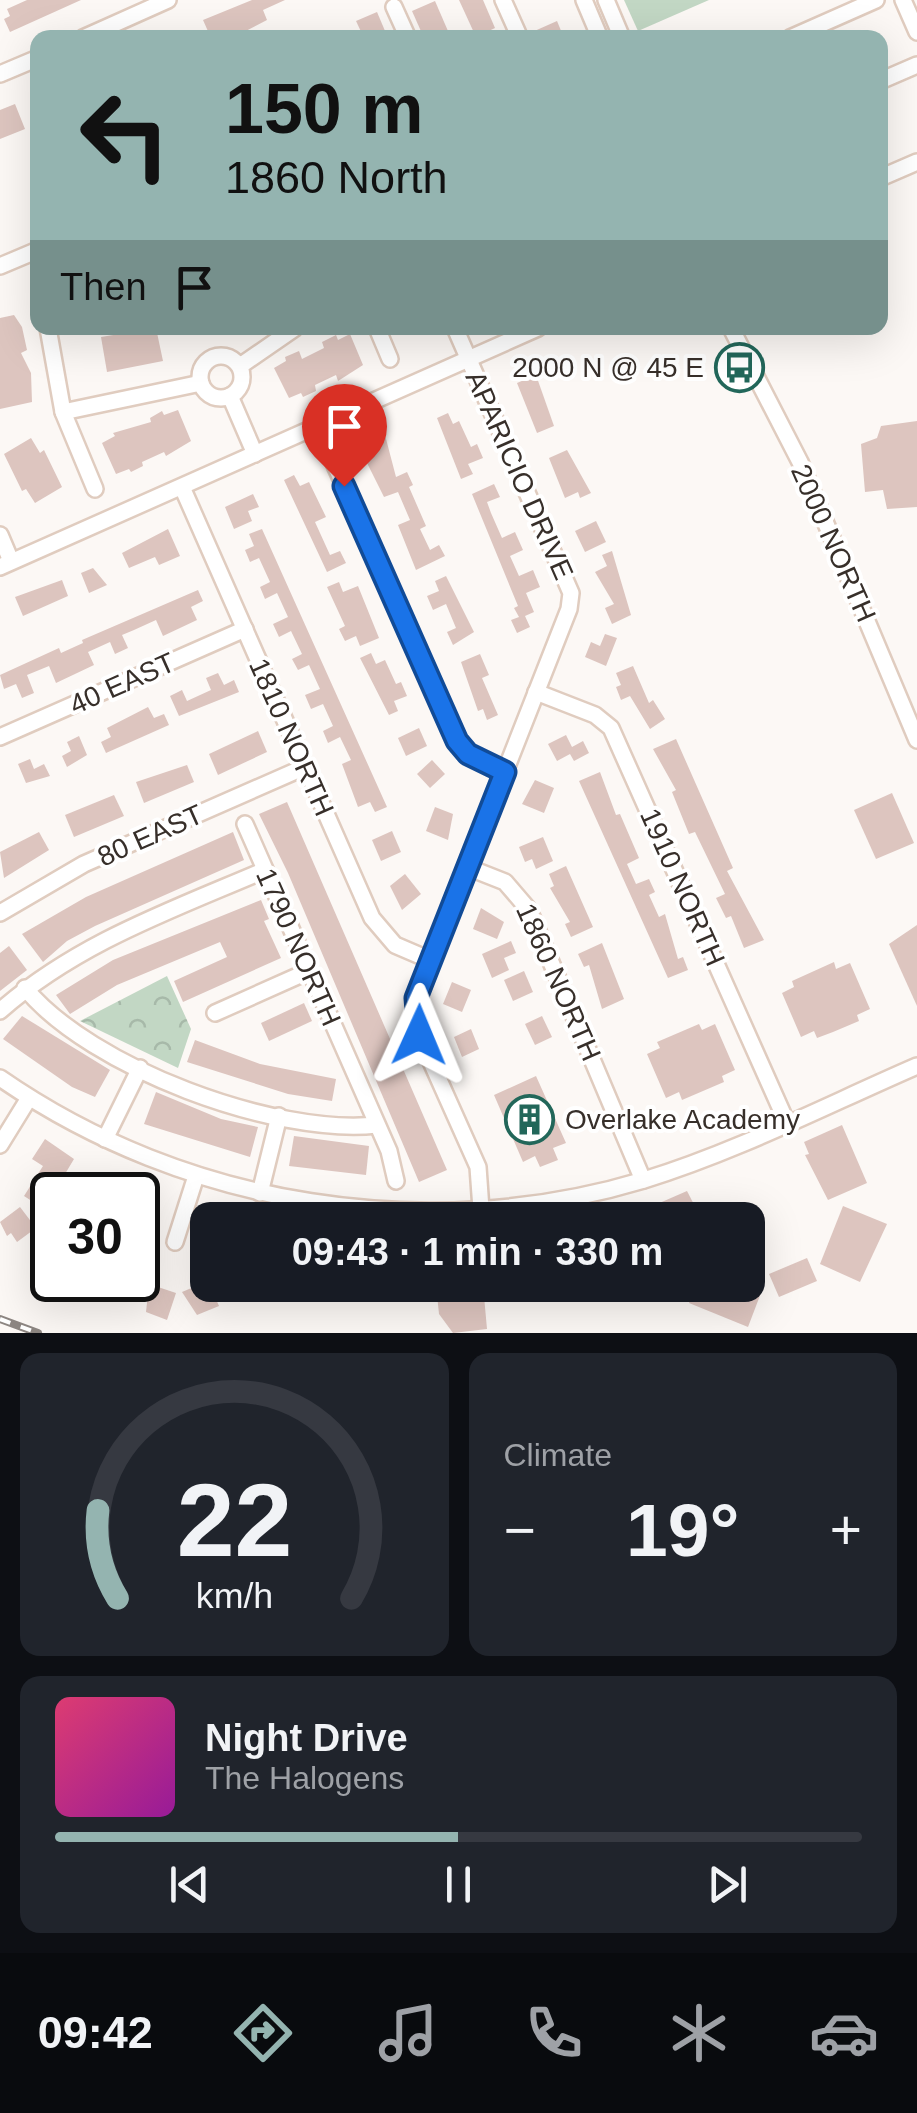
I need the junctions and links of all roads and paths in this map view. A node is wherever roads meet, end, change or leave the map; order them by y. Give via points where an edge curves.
1 (168, 0) edge
2 (503, 0) edge
3 (584, 0) edge
4 (606, 0) edge
5 (876, 0) edge
6 (903, 0) edge
7 (394, 7) dead end
8 (101, 30) edge
9 (404, 30) edge
10 (516, 30) edge
11 (597, 30) edge
12 (619, 30) edge
13 (808, 30) edge
14 (917, 32) edge
15 (30, 61) edge
16 (917, 66) edge
17 (0, 74) edge
18 (888, 79) edge
19 (917, 162) edge
20 (888, 175) edge
21 (30, 253) edge
22 (0, 266) edge
23 (49, 335) edge
24 (284, 335) edge
25 (380, 335) edge
26 (459, 335) edge
27 (522, 335) edge
28 (736, 335) edge
29 (746, 335) edge
30 (746, 350) junction
31 (390, 358) dead end
32 (469, 359) junction
33 (240, 366) junction
34 (202, 383) junction
35 (230, 396) junction
36 (63, 412) junction
37 (318, 426) junction
38 (255, 454) junction
39 (182, 486) junction
40 (95, 488) dead end
41 (0, 536) edge
42 (6, 564) edge
43 (244, 629) junction
44 (536, 692) junction
45 (0, 737) edge
46 (917, 740) edge
47 (305, 766) junction
48 (505, 772) junction
49 (245, 824) dead end
50 (467, 867) junction
51 (265, 870) junction
52 (0, 913) edge
53 (430, 960) junction
54 (310, 971) junction
55 (25, 988) junction
56 (0, 1011) edge
57 (215, 1014) dead end
58 (917, 1066) edge
59 (140, 1068) junction
60 (0, 1078) edge
61 (29, 1098) junction
62 (279, 1116) junction
63 (787, 1123) junction
64 (377, 1125) junction
65 (105, 1139) junction
66 (0, 1145) edge
67 (196, 1176) junction
68 (643, 1180) junction
69 (396, 1181) dead end
70 (260, 1192) junction
71 (323, 1202) edge
72 (481, 1202) edge
73 (542, 1202) edge
74 (176, 1242) dead end

1 - 8 street
2 - 10 street
3 - 11 street
4 - 12 street
5 - 13 street
6 - 14 street
7 - 9 street
15 - 17 street
16 - 18 street
19 - 20 street
21 - 22 street
23 - 36 street
24 - 33 street
25 - 31 street
26 - 32 street
27 - 32 street
28 - 30 street, 2000 NORTH
29 - 30 street, 2000 NORTH
30 - 46 street, 2000 NORTH
32 - 37 street
32 - 44 street, APARICIO DRIVE via 571,593
33 - 34 street via 217,356 203,366
33 - 35 street via 242,384
34 - 35 street via 212,396
34 - 36 street
35 - 38 street
36 - 40 street
37 - 38 street
37 - 48 street via 457,741
38 - 39 street
39 - 42 street
39 - 43 street, 1810 NORTH
41 - 42 street
43 - 45 street, 40 EAST
43 - 47 street, 1810 NORTH
44 - 48 street, APARICIO DRIVE
44 - 63 street, 1910 NORTH via 611,728
47 - 52 street, 80 EAST via 84,864
47 - 53 street, 1810 NORTH via 382,934
48 - 50 street, APARICIO DRIVE
49 - 51 street, 1790 NORTH
50 - 53 street, APARICIO DRIVE
50 - 68 street, 1860 NORTH via 505,882 529,910
51 - 54 street, 1790 NORTH
51 - 55 street via 86,948
53 - 72 street, APARICIO DRIVE via 414,1014 478,1167
54 - 57 street
54 - 64 street, 1790 NORTH
55 - 56 street
55 - 59 street via 65,1026
58 - 63 street
59 - 62 street
59 - 65 street
60 - 61 street
61 - 65 street
61 - 66 street
62 - 64 street via 351,1128
62 - 70 street
63 - 68 street
64 - 69 street, 1790 NORTH
65 - 67 street
67 - 70 street
67 - 74 street
68 - 73 street
70 - 71 street

